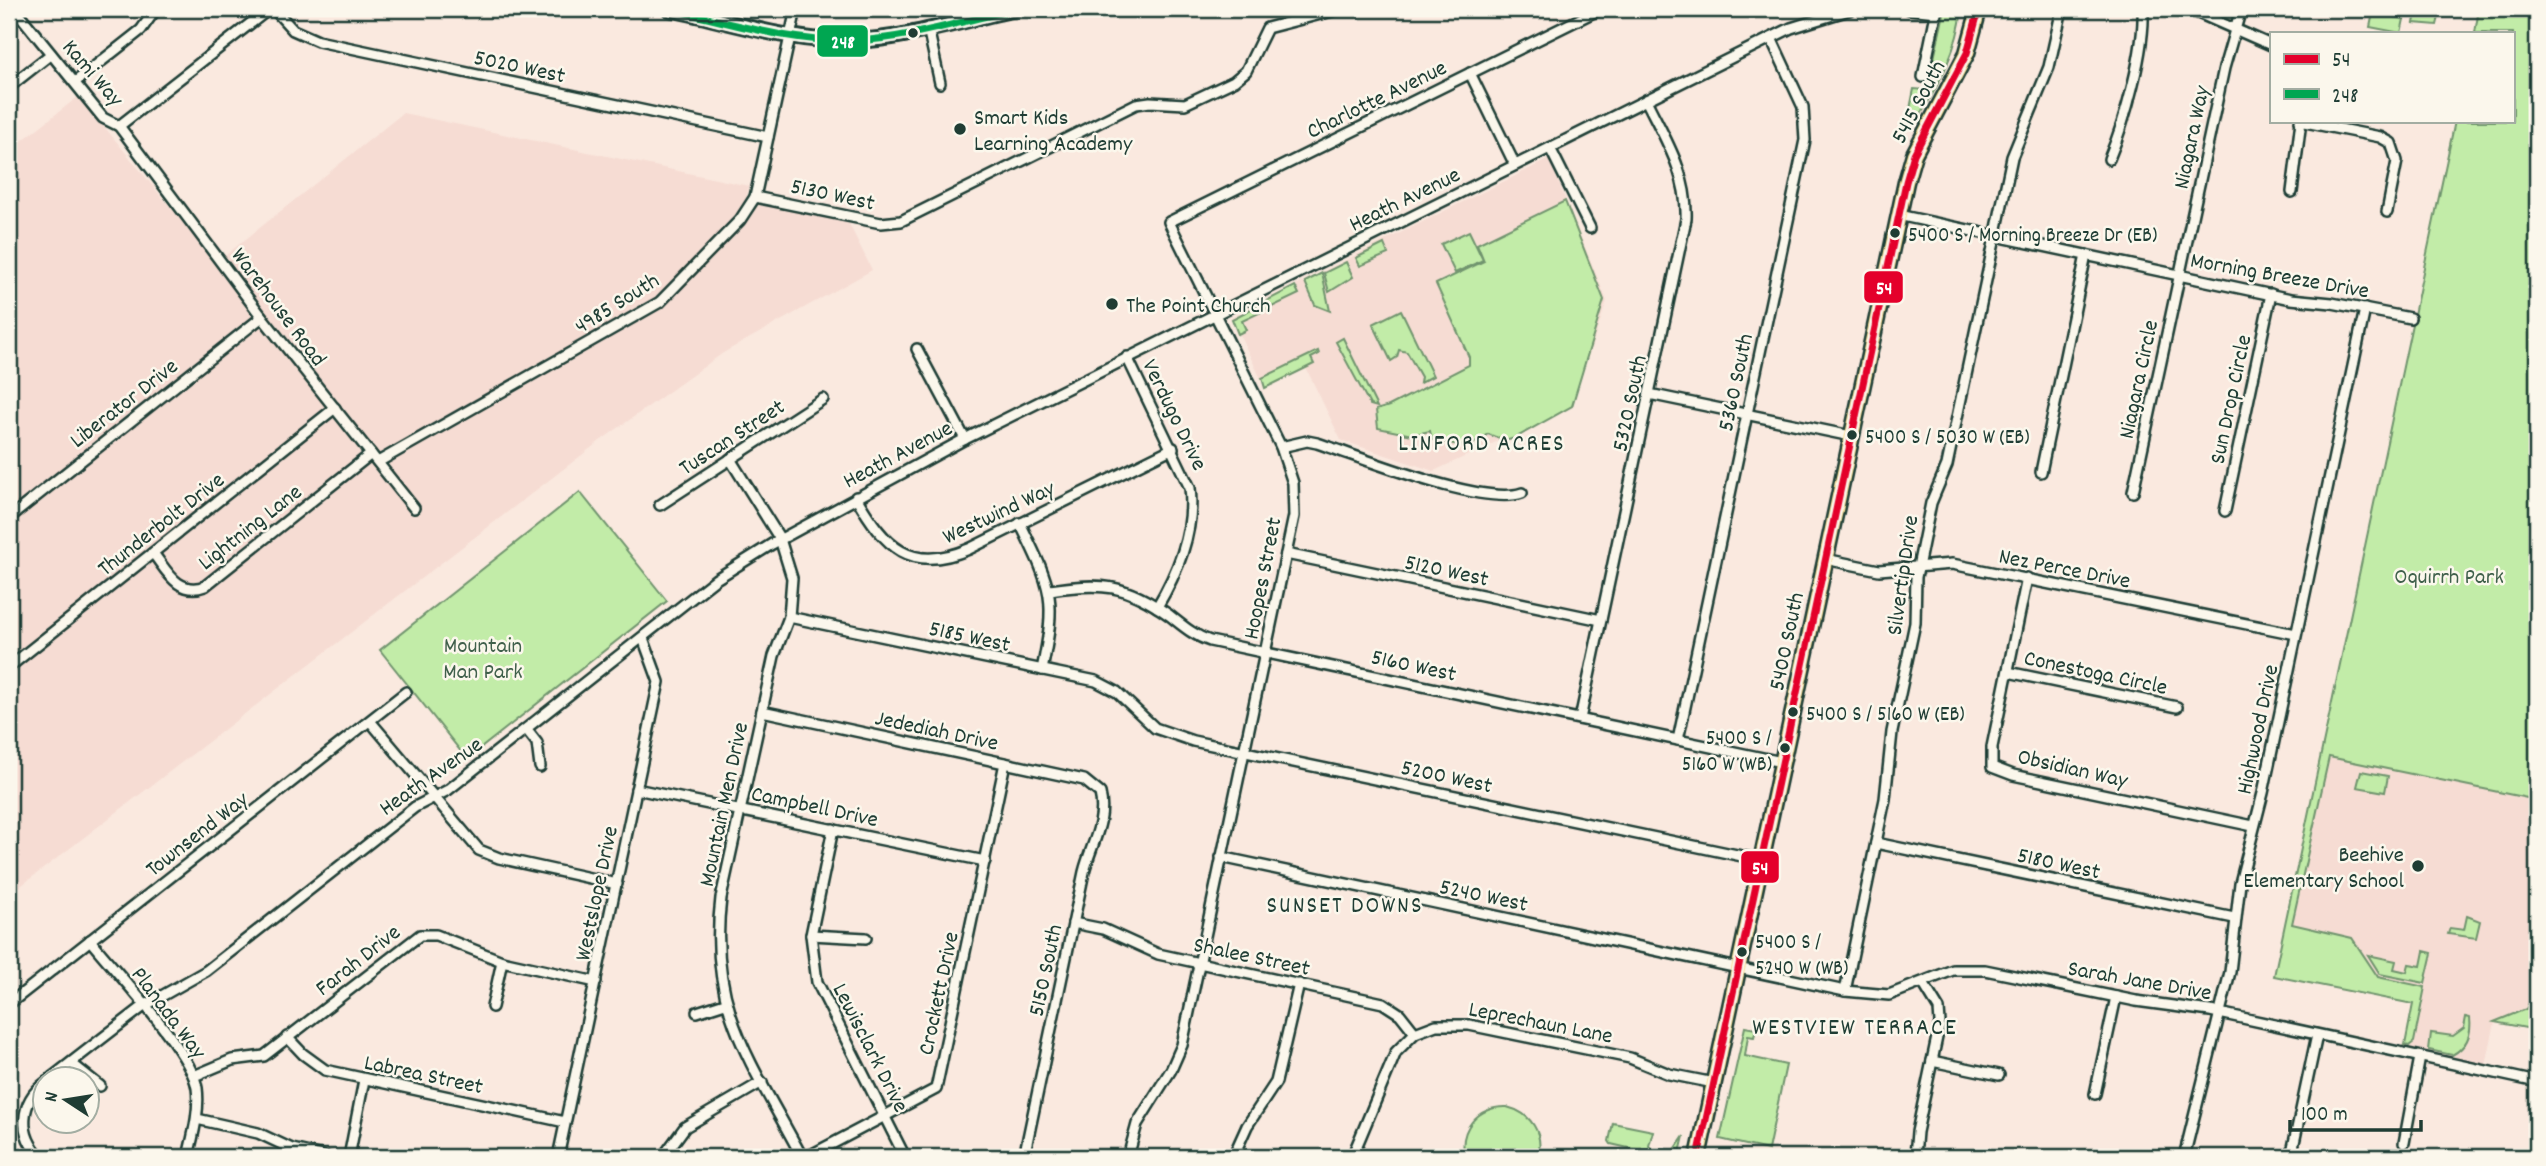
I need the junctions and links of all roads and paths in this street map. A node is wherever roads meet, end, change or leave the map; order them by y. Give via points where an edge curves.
1 (15, 9) edge
2 (156, 9) edge
3 (272, 9) edge
4 (670, 9) edge
5 (796, 9) edge
6 (1016, 9) edge
7 (1340, 9) edge
8 (1600, 9) edge
9 (1852, 9) edge
10 (1909, 9) edge
11 (1979, 9) edge
12 (2062, 9) edge
13 (2143, 9) edge
14 (2189, 9) edge
15 (2241, 9) edge
16 (1937, 11) edge
17 (928, 28) junction
18 (2234, 30) junction
19 (790, 35) junction
20 (1771, 38) junction
21 (2270, 45) edge
22 (51, 54) junction
23 (1470, 73) junction
24 (1923, 77) dead end
25 (75, 82) junction
26 (940, 83) dead end
27 (9, 88) edge
28 (1646, 100) junction
29 (2301, 122) edge
30 (2305, 122) edge
31 (118, 126) junction
32 (768, 138) junction
33 (1550, 148) junction
34 (2109, 159) dead end
35 (1515, 165) junction
36 (2292, 192) dead end
37 (755, 197) junction
38 (2387, 212) dead end
39 (1898, 215) junction
40 (1170, 222) joint
41 (1590, 228) dead end
42 (1995, 236) junction
43 (2086, 255) junction
44 (2179, 275) junction
45 (2271, 294) junction
46 (2365, 309) junction
47 (1215, 314) junction
48 (261, 317) junction
49 (2410, 318) dead end
50 (917, 349) dead end
51 (1127, 357) junction
52 (1649, 394) junction
53 (823, 399) dead end
54 (335, 408) junction
55 (1747, 414) junction
56 (1852, 436) junction
57 (965, 439) junction
58 (1281, 447) junction
59 (1173, 448) junction
60 (374, 458) junction
61 (730, 459) junction
62 (2040, 472) dead end
63 (2133, 492) dead end
64 (1522, 493) dead end
65 (856, 498) junction
66 (660, 505) dead end
67 (414, 508) dead end
68 (2225, 511) dead end
69 (9, 518) edge
70 (1020, 523) junction
71 (780, 539) junction
72 (153, 552) junction
73 (1286, 554) junction
74 (1825, 559) junction
75 (1918, 565) junction
76 (2027, 578) junction
77 (1050, 590) junction
78 (1157, 607) junction
79 (789, 617) junction
80 (1601, 621) junction
81 (2296, 634) junction
82 (643, 638) junction
83 (1265, 652) junction
84 (9, 667) edge
85 (1042, 670) junction
86 (2008, 672) junction
87 (406, 692) dead end
88 (2176, 708) dead end
89 (1135, 709) joint
90 (762, 712) junction
91 (1580, 719) junction
92 (370, 722) junction
93 (526, 729) junction
94 (1678, 740) junction
95 (1244, 753) junction
96 (1782, 762) junction
97 (1006, 763) junction
98 (540, 767) dead end
99 (636, 789) junction
100 (1100, 793) joint
101 (434, 798) junction
102 (740, 809) junction
103 (2253, 826) junction
104 (833, 829) junction
105 (1876, 843) junction
106 (1222, 857) junction
107 (1761, 860) junction
108 (985, 861) junction
109 (617, 884) junction
110 (2234, 918) junction
111 (1073, 923) junction
112 (811, 936) junction
113 (866, 938) dead end
114 (90, 940) junction
115 (502, 961) junction
116 (1199, 963) junction
117 (1738, 968) junction
118 (596, 982) junction
119 (1923, 983) junction
120 (1299, 985) junction
121 (1845, 991) junction
122 (2116, 997) junction
123 (9, 1003) edge
124 (725, 1003) junction
125 (144, 1006) junction
126 (492, 1007) dead end
127 (697, 1012) dead end
128 (2220, 1013) junction
129 (1415, 1033) junction
130 (2317, 1035) junction
131 (287, 1037) junction
132 (2420, 1057) junction
133 (1932, 1060) junction
134 (71, 1063) edge
135 (2000, 1075) dead end
136 (194, 1076) junction
137 (364, 1080) junction
138 (762, 1082) junction
139 (2537, 1082) edge
140 (1714, 1083) junction
141 (2095, 1094) dead end
142 (32, 1097) edge
143 (886, 1115) junction
144 (197, 1119) junction
145 (565, 1122) junction
146 (2404, 1143) dead end
147 (41, 1157) edge
148 (188, 1157) edge
149 (327, 1157) edge
150 (349, 1157) edge
151 (558, 1157) edge
152 (663, 1157) edge
153 (805, 1157) edge
154 (905, 1157) edge
155 (1024, 1157) edge
156 (1128, 1157) edge
157 (1233, 1157) edge
158 (1352, 1157) edge
159 (1698, 1157) edge
160 (1920, 1157) edge
161 (2184, 1157) edge
162 (2291, 1157) edge

1 - 22 street, Kami Way
2 - 25 street via 141,30
3 - 31 street
3 - 32 street, 5020 West via 293,30 318,41
4 - 19 street
5 - 19 street, 4985 South
6 - 17 street
7 - 37 street, 5130 West via 1267,28 1246,71 1212,92 1185,103 1136,104 901,221 881,223
8 - 23 street, Charlotte Avenue
9 - 20 street, Heath Avenue
10 - 16 street
11 - 39 main road, 5415 South via 1956,79 1914,154
12 - 42 street, Silvertip Drive via 2049,67 2012,157
13 - 34 street via 2124,115
14 - 18 street
15 - 18 street, Niagara Way
16 - 24 street
17 - 19 street via 854,41
17 - 26 street
18 - 21 street
18 - 44 street, Niagara Way
19 - 32 street, 4985 South
20 - 28 street, Heath Avenue
20 - 55 street, 5360 South via 1803,107 1805,140
22 - 25 street, Kami Way
22 - 27 street
23 - 35 street
23 - 40 street, Charlotte Avenue
25 - 31 street, Kami Way via 103,118
28 - 33 street, Heath Avenue
28 - 52 street, 5320 South via 1678,165 1687,206
29 - 36 street
30 - 38 street via 2391,143 2397,161
31 - 48 street, Warehouse Road
32 - 37 street, 4985 South
33 - 35 street, Heath Avenue
33 - 41 street
35 - 47 street, Heath Avenue
37 - 60 street, 4985 South via 740,220 660,302
39 - 42 street, Morning Breeze Drive
39 - 56 main road, 5400 South
40 - 47 street, Hoopes Street
42 - 43 street, Morning Breeze Drive
42 - 75 street, Silvertip Drive via 1947,465 1931,503
43 - 44 street, Morning Breeze Drive
43 - 62 street
44 - 45 street, Morning Breeze Drive
44 - 63 street, Niagara Circle
45 - 46 street, Morning Breeze Drive
45 - 68 street, Sun Drop Circle
46 - 49 street, Morning Breeze Drive
46 - 81 street, Highwood Drive
47 - 51 street, Heath Avenue
47 - 58 street, Hoopes Street
48 - 54 street, Warehouse Road
48 - 69 street, Liberator Drive
50 - 57 street
51 - 57 street, Heath Avenue
51 - 59 street, Verdugo Drive
52 - 55 street
52 - 80 street, 5320 South
53 - 61 street, Tuscan Street
54 - 60 street, Warehouse Road
54 - 72 street, Thunderbolt Drive
55 - 56 street
55 - 94 street, 5360 South
56 - 74 main road, 5400 South
57 - 65 street, Heath Avenue
58 - 64 street via 1307,441 1456,487 1501,496
58 - 73 street, Hoopes Street via 1294,501
59 - 70 street, Westwind Way
59 - 78 street, Verdugo Drive via 1190,488 1191,507 1181,560
60 - 67 street, Warehouse Road
60 - 72 street, Lightning Lane via 205,586 186,589 178,585
61 - 66 street, Tuscan Street
61 - 71 street, Mountain Men Drive
65 - 70 street, Westwind Way via 884,540 918,558 956,555
65 - 71 street, Heath Avenue
70 - 77 street
71 - 79 street, Mountain Men Drive via 792,578
71 - 82 street, Heath Avenue via 716,579
72 - 84 street, Thunderbolt Drive
73 - 80 street, 5120 West
73 - 83 street, Hoopes Street
74 - 75 street, Nez Perce Drive via 1878,570
74 - 96 main road, 5400 South
75 - 76 street, Nez Perce Drive via 1952,564
75 - 105 street, Silvertip Drive via 1915,624 1892,732
76 - 81 street, Nez Perce Drive
76 - 86 street, Obsidian Way
77 - 78 street, 5160 West via 1114,586
77 - 85 street via 1051,621
78 - 83 street, 5160 West via 1202,638
79 - 85 street, 5185 West
79 - 90 street, Mountain Men Drive via 774,656
80 - 91 street, 5320 South
81 - 103 street, Highwood Drive
82 - 93 street, Heath Avenue
82 - 99 street, Westslope Drive via 659,682
83 - 91 street, 5160 West
83 - 95 street, Hoopes Street
85 - 89 street, 5185 West via 1107,686
86 - 88 street, Conestoga Circle
86 - 103 street, Obsidian Way via 1992,767
87 - 92 street, Townsend Way
89 - 95 street, 5200 West via 1164,733
90 - 97 street, Jedediah Drive
90 - 102 street, Mountain Men Drive
91 - 94 street, 5160 West
92 - 101 street
92 - 114 street, Townsend Way
93 - 98 street via 537,743
93 - 101 street, Heath Avenue
94 - 96 street, 5160 West
95 - 106 street, Hoopes Street
95 - 107 street, 5200 West
96 - 107 main road, 5400 South
97 - 100 street, Jedediah Drive via 1084,780
97 - 108 street, Crockett Drive
99 - 102 street, Campbell Drive
99 - 109 street, Westslope Drive
100 - 111 street, 5150 South via 1098,834
101 - 109 street via 487,855
101 - 125 street, Heath Avenue via 401,817 206,971
102 - 104 street, Campbell Drive
102 - 124 street, Mountain Men Drive via 717,927
103 - 110 street, Highwood Drive
104 - 108 street, Campbell Drive
104 - 112 street, Lewisclark Drive
105 - 110 street, 5180 West
105 - 121 street, Silvertip Drive
106 - 116 street, Hoopes Street
106 - 117 street, 5240 West
107 - 117 main road, 5400 South
108 - 143 street, Crockett Drive via 936,1090
109 - 118 street, Westslope Drive
110 - 128 street, Highwood Drive via 2230,972
111 - 116 street, Shalee Street via 1103,929 1158,954
111 - 155 street, 5150 South
112 - 113 street
112 - 143 street, Lewisclark Drive via 820,990
114 - 123 street, Townsend Way
114 - 125 street, Planada Way
115 - 118 street, Farah Drive
115 - 126 street
115 - 131 street, Farah Drive via 436,935 420,935
116 - 120 street, Shalee Street
116 - 156 street, Hoopes Street via 1178,1058 1144,1109
117 - 121 street, Sarah Jane Drive
117 - 140 main road, 5400 South
118 - 145 street, Westslope Drive
119 - 121 street, Sarah Jane Drive via 1889,995
119 - 122 street, Sarah Jane Drive via 1967,968
119 - 133 street via 1939,1009
120 - 129 street, Shalee Street via 1383,1003 1400,1014
120 - 157 street via 1276,1082
122 - 128 street, Sarah Jane Drive
122 - 141 street
124 - 127 street
124 - 138 street, Mountain Men Drive
125 - 134 street, Heath Avenue
125 - 136 street, Planada Way
128 - 130 street, Sarah Jane Drive
128 - 161 street, Highwood Drive
129 - 140 street, Leprechaun Lane via 1447,1023 1469,1025 1630,1058 1668,1074
129 - 158 street via 1388,1067
130 - 132 street, Sarah Jane Drive
130 - 162 street
131 - 136 street, Farah Drive via 264,1056 232,1060
131 - 137 street, Labrea Street via 326,1070
132 - 139 street, Sarah Jane Drive
132 - 146 street
133 - 135 street
133 - 160 street via 1917,1132 1915,1156
136 - 144 street, Planada Way
137 - 145 street, Labrea Street
137 - 150 street
138 - 152 street via 685,1127
138 - 153 street, Mountain Men Drive
140 - 159 main road, 5400 South
142 - 147 street via 24,1112 27,1139
143 - 153 street, Crockett Drive
143 - 154 street, Lewisclark Drive
144 - 148 street, Planada Way
144 - 149 street via 258,1133 292,1149
145 - 151 street, Westslope Drive

